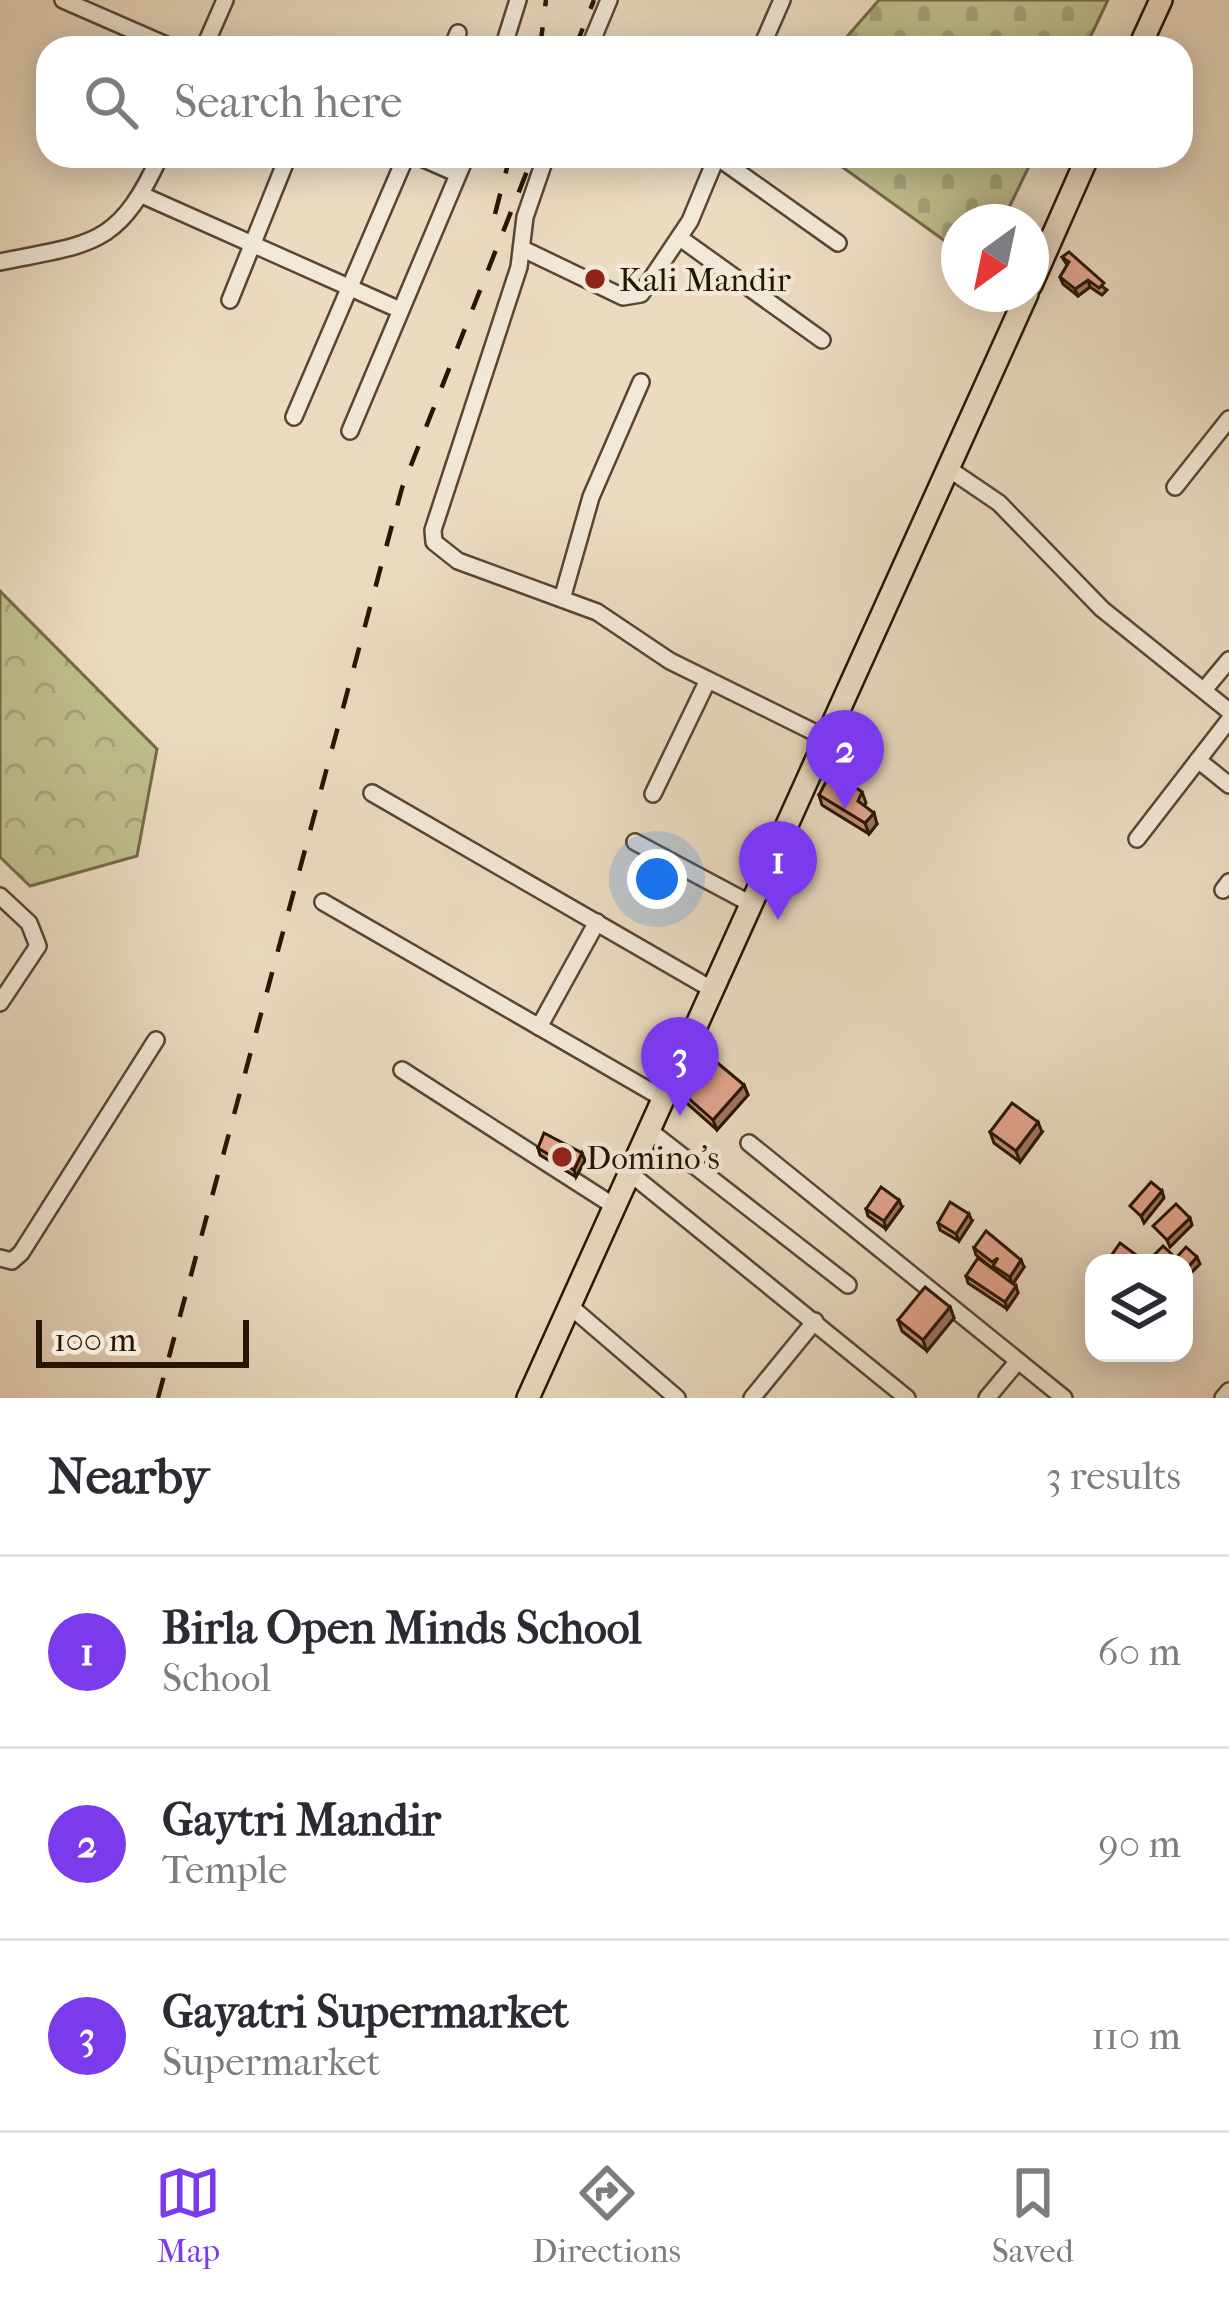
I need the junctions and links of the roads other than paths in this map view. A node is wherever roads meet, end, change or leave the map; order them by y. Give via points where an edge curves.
1 (63, 0) edge
2 (225, 0) edge
3 (518, 0) edge
4 (609, 0) edge
5 (782, 0) edge
6 (1161, 0) edge
7 (146, 36) edge
8 (209, 36) edge
9 (507, 36) edge
10 (594, 36) edge
11 (766, 36) edge
12 (1144, 36) edge
13 (154, 168) edge
14 (283, 168) edge
15 (401, 168) edge
16 (444, 168) edge
17 (461, 168) edge
18 (542, 168) edge
19 (712, 168) edge
20 (732, 168) edge
21 (1083, 168) edge
22 (458, 174) junction
23 (142, 195) junction
24 (680, 238) junction
25 (838, 243) dead end
26 (251, 244) junction
27 (1049, 244) edge
28 (523, 249) junction
29 (0, 262) edge
30 (347, 286) junction
31 (230, 300) dead end
32 (400, 310) junction
33 (1019, 312) edge
34 (822, 340) dead end
35 (641, 382) dead end
36 (294, 417) dead end
37 (1229, 419) edge
38 (350, 431) dead end
39 (949, 470) junction
40 (1175, 487) dead end
41 (562, 599) junction
42 (1229, 659) edge
43 (708, 680) junction
44 (1204, 690) junction
45 (1229, 716) edge
46 (826, 737) junction
47 (1198, 760) junction
48 (1229, 785) edge
49 (371, 793) dead end
50 (653, 794) dead end
51 (1137, 839) dead end
52 (635, 842) dead end
53 (0, 896) edge
54 (323, 902) dead end
55 (752, 904) junction
56 (597, 922) junction
57 (713, 990) junction
58 (0, 1003) edge
59 (539, 1027) junction
60 (156, 1040) dead end
61 (402, 1070) dead end
62 (664, 1100) junction
63 (650, 1131) junction
64 (748, 1143) dead end
65 (631, 1174) junction
66 (614, 1206) junction
67 (0, 1258) edge
68 (848, 1285) dead end
69 (571, 1307) junction
70 (815, 1321) junction
71 (1018, 1361) junction
72 (1229, 1391) edge
73 (529, 1398) edge
74 (677, 1398) edge
75 (752, 1398) edge
76 (907, 1398) edge
77 (987, 1398) edge
78 (1064, 1398) edge
79 (1223, 1398) edge

1 - 7 street
2 - 8 street
3 - 9 street
4 - 10 street
5 - 11 street
6 - 12 main road
13 - 23 street
14 - 26 street
15 - 30 street
16 - 22 street
17 - 22 street
18 - 28 street via 524,218
19 - 24 street
20 - 25 street
21 - 27 main road
22 - 32 street
23 - 26 street
23 - 29 street via 96,241
24 - 28 street via 652,285 632,297
24 - 34 street
26 - 30 street
26 - 31 street
28 - 41 street via 434,542 458,562
30 - 32 street
30 - 36 street
32 - 38 street
33 - 39 main road
35 - 41 street via 591,497
37 - 40 street
39 - 44 street via 999,503 1102,609
39 - 46 main road
41 - 43 street
42 - 44 street
43 - 46 street
43 - 50 street
44 - 45 street
45 - 47 street
46 - 55 main road
47 - 48 street
47 - 51 street
49 - 56 street
52 - 55 street
53 - 58 street via 29,923 38,946
54 - 59 street
55 - 57 main road
56 - 57 street
56 - 59 street
57 - 62 main road
59 - 62 street
60 - 67 street via 22,1252
61 - 66 street
62 - 63 main road
63 - 65 main road
63 - 68 street
64 - 71 street
65 - 66 main road
65 - 70 street
66 - 69 main road
69 - 73 main road
69 - 74 street
70 - 75 street
70 - 76 street
71 - 77 street
71 - 78 street
72 - 79 street

